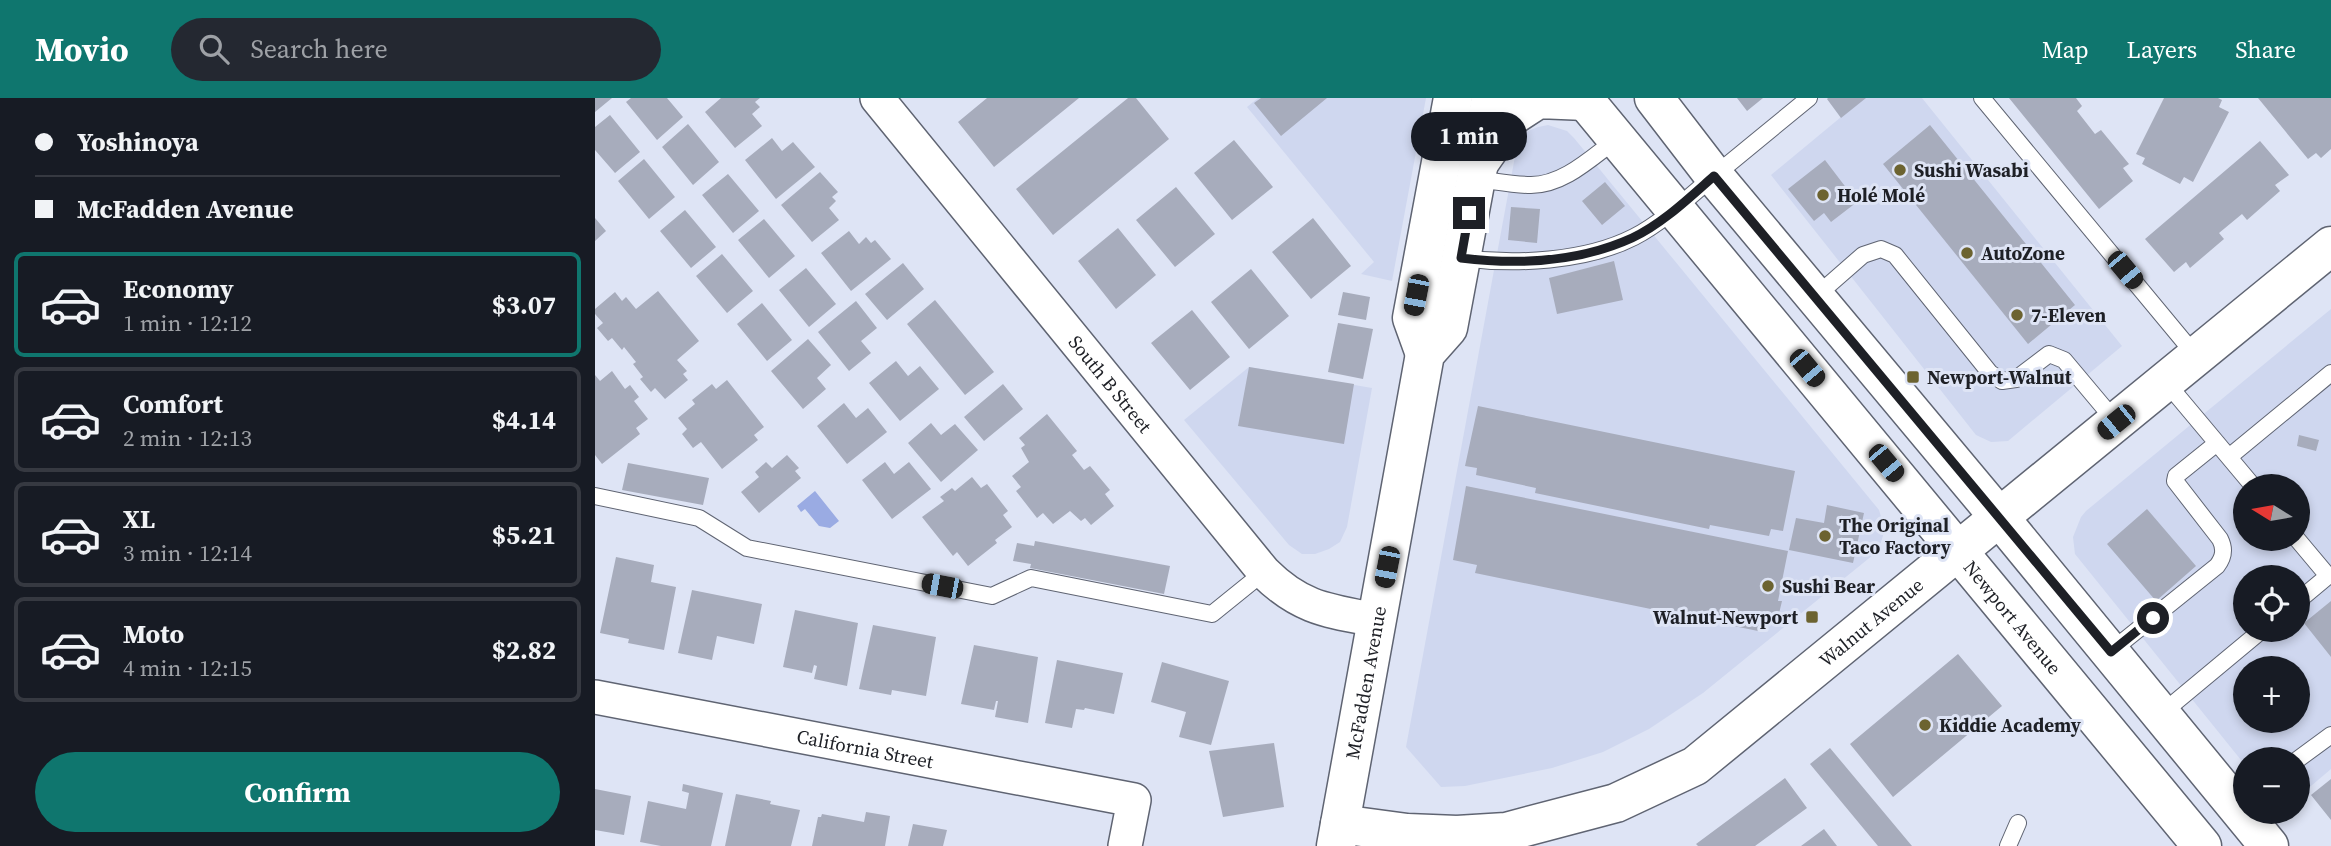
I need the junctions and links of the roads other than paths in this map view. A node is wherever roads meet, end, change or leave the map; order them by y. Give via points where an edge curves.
1 (877, 98) edge
2 (1453, 98) edge
3 (1491, 98) edge
4 (1654, 98) edge
5 (1809, 98) edge
6 (1982, 98) edge
7 (1585, 99) edge
8 (1617, 139) junction
9 (1478, 171) junction
10 (1714, 176) junction
11 (1675, 210) junction
12 (2331, 246) edge
13 (1461, 258) junction
14 (1815, 297) junction
15 (1425, 354) junction
16 (2196, 356) junction
17 (2331, 373) edge
18 (2165, 382) junction
19 (2116, 422) junction
20 (2217, 443) junction
21 (2229, 457) junction
22 (2243, 474) edge
23 (595, 496) edge
24 (1999, 517) junction
25 (1959, 550) junction
26 (2307, 551) edge
27 (1264, 572) junction
28 (2310, 591) edge
29 (1377, 620) junction
30 (2248, 642) edge
31 (2111, 652) junction
32 (595, 696) edge
33 (2161, 714) junction
34 (2331, 735) edge
35 (2310, 750) edge
36 (2233, 792) edge
37 (2018, 823) dead end
38 (2255, 824) edge
39 (1338, 835) edge
40 (1125, 846) edge
41 (2008, 846) edge
42 (2202, 846) edge
43 (2269, 846) edge

1 - 27 street, South B Street
2 - 15 main road via 1412,318
3 - 9 main road
4 - 10 main road
5 - 10 lane
6 - 16 lane
7 - 8 main road, Newport Avenue
7 - 9 main road via 1538,99 1512,116
8 - 9 lane via 1570,173 1549,182 1532,185
8 - 11 main road, Newport Avenue
9 - 13 main road
10 - 11 lane
10 - 14 main road
11 - 13 lane via 1634,237 1556,260
11 - 25 main road, Newport Avenue
12 - 16 main road, Walnut Avenue
13 - 15 main road via 1448,328
14 - 19 lane via 1863,255 1881,249 1895,255 1990,373 2002,381 2016,379 2049,354 2064,360
14 - 24 main road
15 - 29 main road, McFadden Avenue
16 - 18 main road, Walnut Avenue
17 - 21 lane
18 - 19 main road, Walnut Avenue
18 - 20 lane
19 - 24 main road, Walnut Avenue
20 - 21 lane
20 - 31 lane via 2175,481 2220,539 2224,552 2217,566
21 - 22 lane
23 - 27 lane via 699,518 747,548 992,596 1031,578 1212,614
24 - 25 main road, Walnut Avenue
24 - 31 main road
25 - 39 main road, Walnut Avenue via 1695,766 1616,803 1506,832
25 - 42 main road, Newport Avenue
26 - 28 lane via 2328,576
27 - 29 street, South B Street via 1281,589 1319,610
29 - 39 main road, McFadden Avenue
30 - 33 lane
31 - 33 main road
32 - 40 street, California Street via 1134,800
33 - 36 main road
34 - 35 lane
37 - 41 lane
38 - 43 main road

